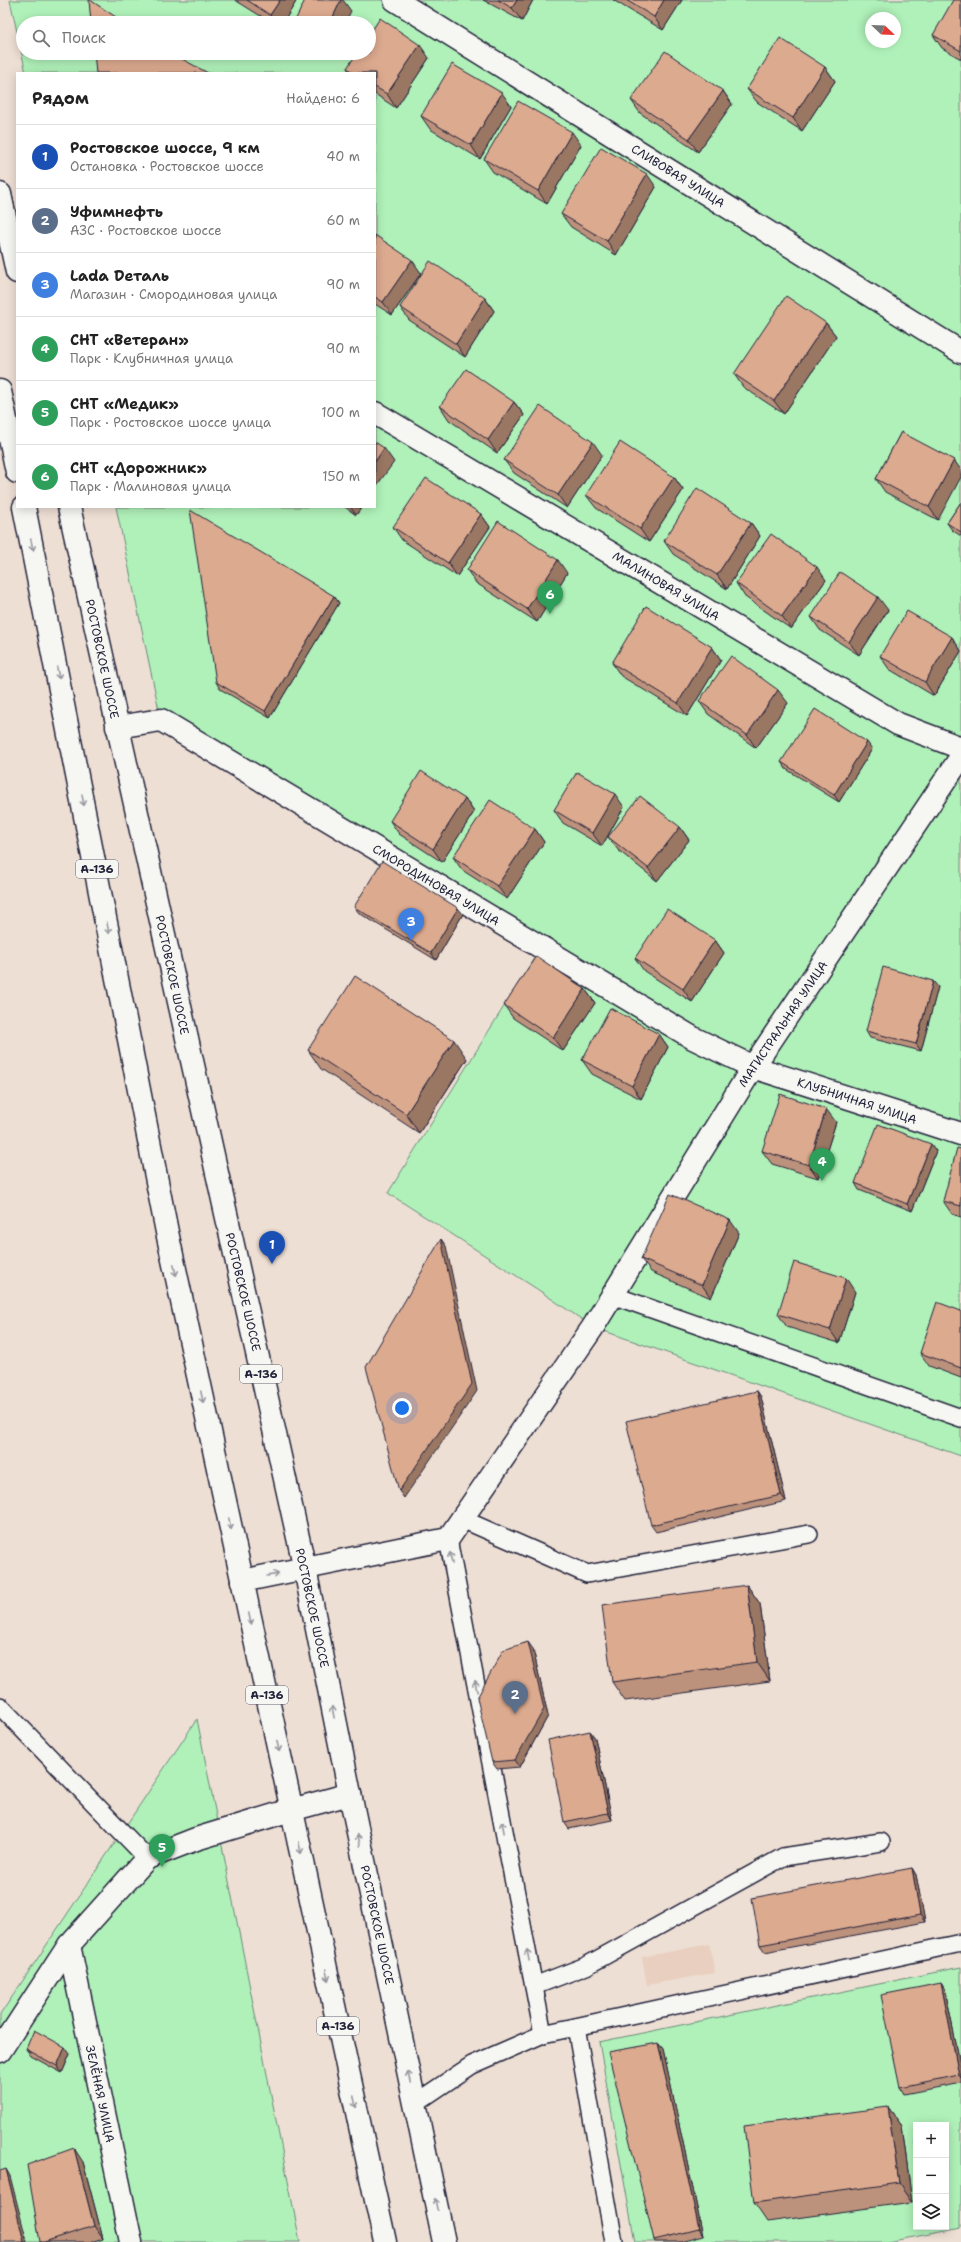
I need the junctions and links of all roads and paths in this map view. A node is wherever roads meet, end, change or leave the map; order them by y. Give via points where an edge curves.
1 (395, 0) edge
2 (0, 194) edge
3 (16, 265) edge
4 (961, 352) edge
5 (0, 391) edge
6 (376, 414) edge
7 (16, 467) edge
8 (24, 508) edge
9 (69, 508) edge
10 (117, 727) junction
11 (961, 748) edge
12 (961, 757) edge
13 (753, 1067) junction
14 (961, 1134) edge
15 (612, 1295) junction
16 (961, 1418) edge
17 (462, 1519) junction
18 (809, 1534) dead end
19 (448, 1539) junction
20 (305, 1569) junction
21 (242, 1581) junction
22 (0, 1706) edge
23 (350, 1794) junction
24 (291, 1810) junction
25 (881, 1842) dead end
26 (147, 1858) junction
27 (961, 1943) edge
28 (69, 1946) junction
29 (534, 1986) junction
30 (576, 2027) junction
31 (543, 2034) junction
32 (0, 2051) edge
33 (414, 2104) junction
34 (131, 2242) edge
35 (385, 2242) edge
36 (444, 2242) edge
37 (614, 2242) edge

1 - 4 main road, СЛИВОВАЯ УЛИЦА
2 - 3 main road
5 - 7 main road
6 - 11 main road, МАЛИНОВАЯ УЛИЦА via 898,724
8 -> 21 main road, А-136 via 144,1110 147,1138
9 - 10 main road, РОСТОВСКОЕ ШОССЕ / А-136
10 - 13 main road, СМОРОДИНОВАЯ УЛИЦА via 161,720 693,1038
10 - 20 main road, РОСТОВСКОЕ ШОССЕ / А-136
12 - 13 main road, МАГИСТРАЛЬНАЯ УЛИЦА
13 - 14 main road, КЛУБНИЧНАЯ УЛИЦА
13 - 15 main road, МАГИСТРАЛЬНАЯ УЛИЦА
15 - 16 lane
15 - 17 main road, МАГИСТРАЛЬНАЯ УЛИЦА via 593,1327
17 - 18 lane via 587,1574
17 - 19 main road, МАГИСТРАЛЬНАЯ УЛИЦА
19 - 20 main road
29 -> 19 lane
21 -> 20 main road
23 -> 20 main road, РОСТОВСКОЕ ШОССЕ / А-136
21 -> 24 main road, А-136
22 - 26 lane
23 - 24 main road
33 -> 23 main road, РОСТОВСКОЕ ШОССЕ / А-136
24 - 26 main road via 196,1839
24 -> 35 main road, А-136
25 - 29 lane via 783,1857 586,1966
26 - 28 main road
27 - 30 lane
28 - 32 main road
28 - 34 main road, ЗЕЛЁНАЯ УЛИЦА
29 - 31 lane
30 - 31 lane
30 - 37 lane
31 - 33 lane via 472,2066
36 -> 33 main road, РОСТОВСКОЕ ШОССЕ / А-136

